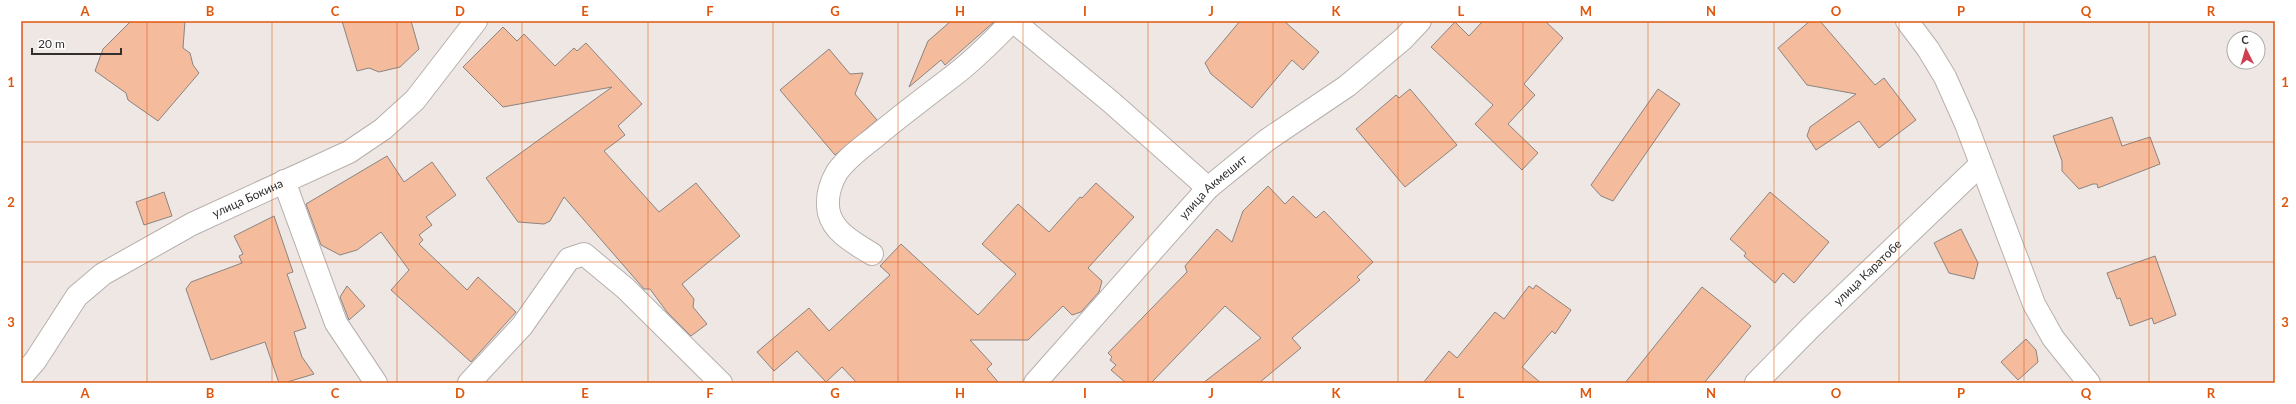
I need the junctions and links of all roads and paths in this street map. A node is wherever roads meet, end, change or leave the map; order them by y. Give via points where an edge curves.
1 (476, 21) edge
2 (1013, 21) edge
3 (1420, 21) edge
4 (1907, 21) edge
5 (1981, 164) junction
6 (284, 181) junction
7 (1208, 188) junction
8 (872, 254) dead end
9 (21, 377) edge
10 (376, 383) edge
11 (469, 383) edge
12 (721, 383) edge
13 (1035, 383) edge
14 (1756, 383) edge
15 (2089, 383) edge

1 - 6 street, улица Бокина via 415,100 383,129 350,152
2 - 7 street via 1111,102
2 - 8 street via 951,78 914,104 857,151 838,172 830,187 829,214 836,227
3 - 7 street, улица Акмешит via 1347,86 1267,140
4 - 5 street via 1945,77
5 - 14 street, улица Каратобе
5 - 15 street via 2034,304 2053,338
6 - 9 street, улица Бокина via 192,224 104,274 77,296 35,361
6 - 10 street via 336,323
7 - 13 street, улица Акмешит
11 - 12 street via 522,326 569,260 584,254 624,288

